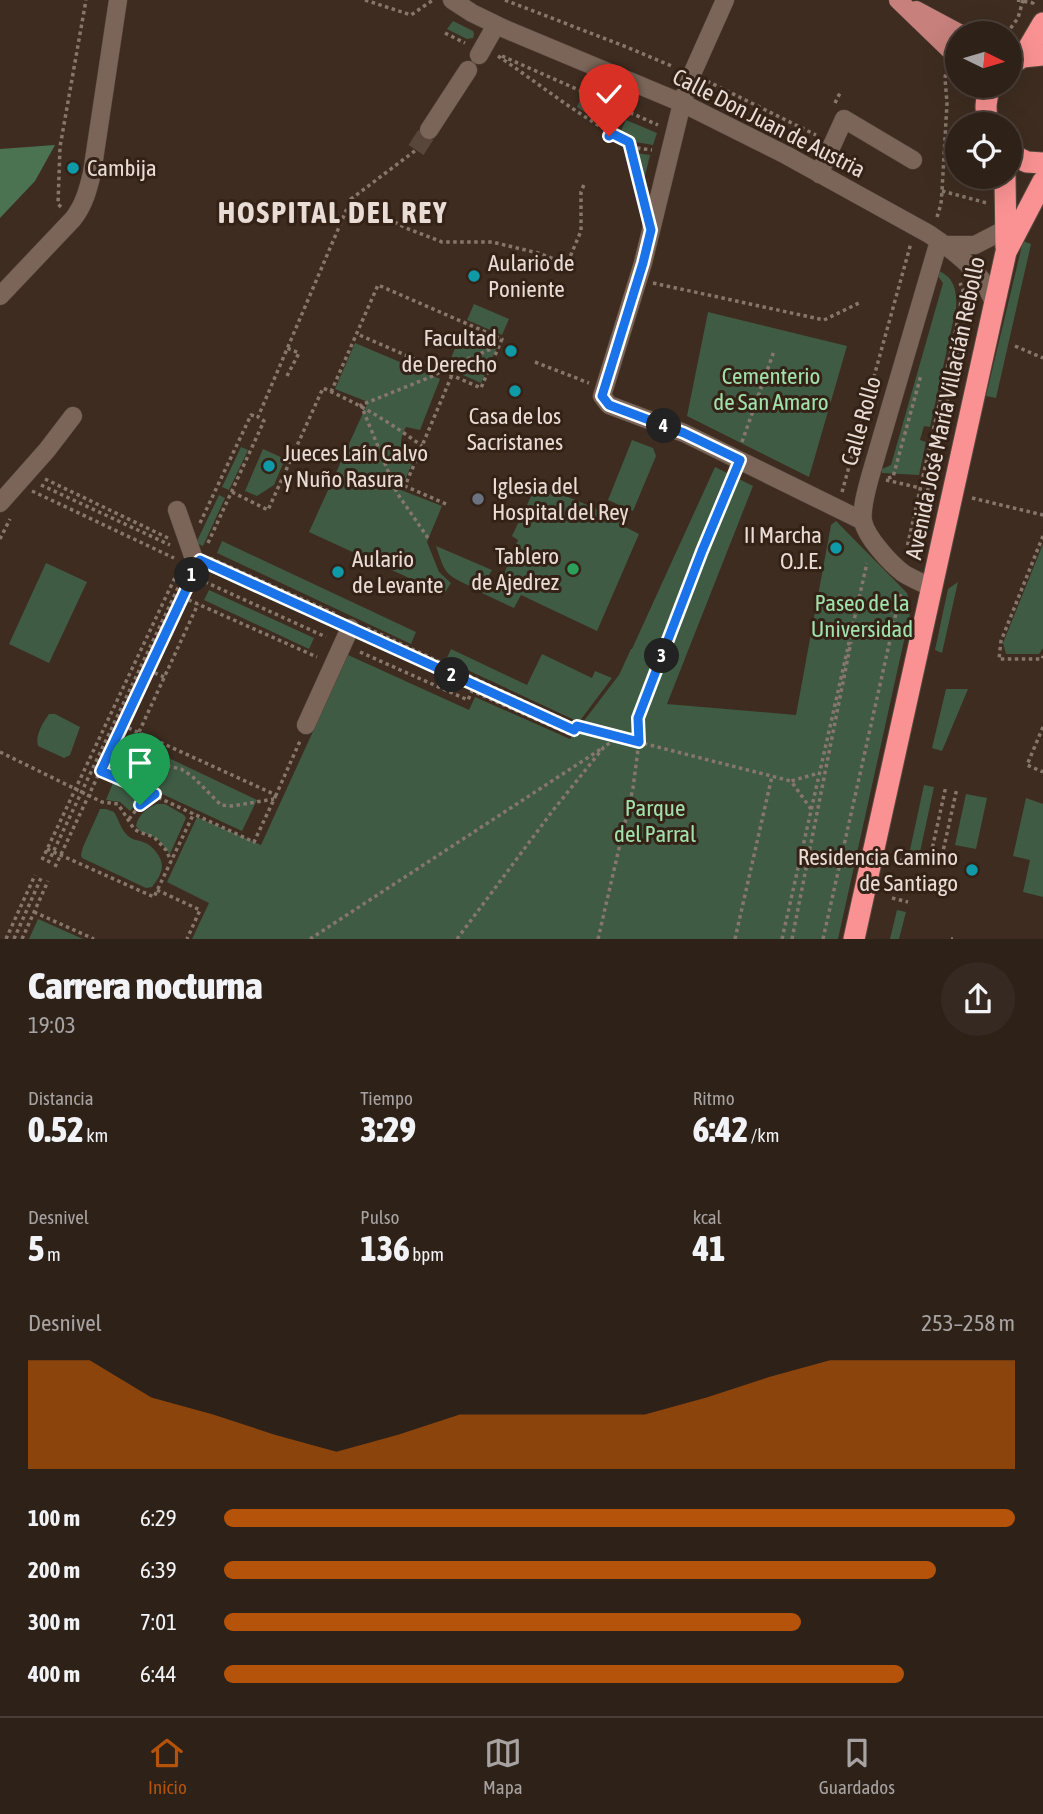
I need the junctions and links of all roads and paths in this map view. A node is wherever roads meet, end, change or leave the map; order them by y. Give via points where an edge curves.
1 (86, 0) edge
2 (118, 0) edge
3 (365, 0) edge
4 (434, 0) edge
5 (452, 0) edge
6 (505, 0) edge
7 (725, 0) edge
8 (898, 0) edge
9 (1021, 0) edge
10 (1034, 0) edge
11 (476, 6) edge
12 (945, 21) edge
13 (1016, 21) edge
14 (1043, 23) edge
15 (496, 25) junction
16 (445, 33) dead end
17 (945, 45) edge
18 (480, 52) joint
19 (1022, 56) edge
20 (468, 71) dead end
21 (692, 74) junction
22 (947, 98) edge
23 (682, 103) junction
24 (622, 109) junction
25 (429, 130) tunnel mouth
26 (674, 132) junction
27 (610, 134) junction
28 (416, 150) tunnel mouth
29 (913, 160) dead end
30 (1022, 160) edge
31 (1043, 163) edge
32 (819, 174) junction
33 (1043, 181) edge
34 (585, 182) dead end
35 (640, 189) dead end
36 (1005, 189) edge
37 (351, 199) junction
38 (58, 204) dead end
39 (1006, 229) junction
40 (935, 241) junction
41 (1006, 252) junction
42 (933, 263) junction
43 (638, 279) junction
44 (970, 293) dead end
45 (0, 296) edge
46 (859, 303) dead end
47 (995, 304) junction
48 (357, 334) junction
49 (500, 346) junction
50 (1015, 346) dead end
51 (287, 348) junction
52 (774, 351) dead end
53 (1043, 358) edge
54 (536, 362) dead end
55 (441, 371) junction
56 (287, 376) dead end
57 (452, 376) junction
58 (331, 392) junction
59 (603, 393) junction
60 (361, 405) junction
61 (73, 416) dead end
62 (257, 417) junction
63 (422, 446) junction
64 (737, 459) junction
65 (26, 478) junction
66 (882, 480) dead end
67 (920, 488) junction
68 (927, 489) junction
69 (232, 492) junction
70 (980, 500) dead end
71 (0, 503) edge
72 (446, 504) dead end
73 (837, 508) junction
74 (177, 510) dead end
75 (1043, 515) edge
76 (10, 519) dead end
77 (863, 521) junction
78 (1043, 536) edge
79 (428, 538) dead end
80 (0, 539) edge
81 (192, 554) junction
82 (897, 558) junction
83 (904, 574) junction
84 (192, 576) junction
85 (933, 588) junction
86 (198, 604) dead end
87 (353, 624) junction
88 (326, 637) dead end
89 (1043, 656) edge
90 (148, 670) junction
91 (164, 677) junction
92 (464, 698) dead end
93 (122, 725) junction
94 (578, 726) junction
95 (1043, 727) edge
96 (139, 732) junction
97 (303, 733) joint
98 (618, 737) junction
99 (116, 739) junction
100 (639, 742) junction
101 (604, 747) junction
102 (0, 752) edge
103 (101, 771) junction
104 (1043, 772) edge
105 (819, 773) junction
106 (772, 776) junction
107 (789, 780) junction
108 (946, 786) dead end
109 (76, 788) junction
110 (957, 788) dead end
111 (83, 792) junction
112 (155, 794) junction
113 (89, 795) junction
114 (275, 797) junction
115 (811, 809) junction
116 (194, 813) junction
117 (129, 819) junction
118 (47, 849) junction
119 (54, 852) junction
120 (931, 854) dead end
121 (61, 855) junction
122 (942, 856) dead end
123 (42, 860) dead end
124 (900, 860) dead end
125 (171, 861) junction
126 (48, 863) dead end
127 (917, 864) dead end
128 (55, 866) dead end
129 (35, 876) dead end
130 (41, 878) dead end
131 (48, 881) dead end
132 (157, 890) junction
133 (892, 898) dead end
134 (908, 902) dead end
135 (34, 912) junction
136 (6, 939) edge
137 (14, 939) edge
138 (22, 939) edge
139 (94, 939) edge
140 (187, 939) edge
141 (310, 939) edge
142 (457, 939) edge
143 (598, 939) edge
144 (735, 939) edge
145 (782, 939) edge
146 (792, 939) edge
147 (823, 939) edge
148 (854, 939) edge

1 - 38 path via 60,147
2 - 45 street via 88,193 79,212
3 - 4 path via 411,15
5 - 11 street, Calle Don Juan de Austria
6 - 21 path
7 - 21 street
8 - 12 main road
8 - 17 main road
9 - 10 path via 1033,4
9 - 13 path
11 - 15 street, Calle Don Juan de Austria
14 - 19 highway
15 - 18 street
15 - 23 street, Calle Don Juan de Austria
16 - 18 path
20 - 25 street
21 - 23 street
22 - 40 path
23 - 26 street
23 - 32 street, Calle Don Juan de Austria
24 - 26 path
24 - 27 path
24 - 27 path via 493,52
26 - 43 street
27 - 35 path via 629,142
28 - 37 path
29 - 32 street via 844,119
30 - 31 highway
32 - 40 street, Calle Don Juan de Austria
33 - 41 highway, Avenida José María Villacián Rebollo
34 - 37 path via 581,231 567,264 492,242 442,242
36 - 39 highway
37 - 51 path
39 - 40 street via 975,245
39 - 41 highway
40 - 42 street, Calle Rollo
40 - 47 street, Calle Don Juan de Austria via 981,278
40 - 73 path via 912,240
41 - 47 highway, Avenida José María Villacián Rebollo
42 - 67 path via 952,273 962,290
42 - 77 street, Calle Rollo via 870,477
43 - 46 path via 824,320
43 - 59 street
44 - 68 path
47 - 85 highway, Avenida José María Villacián Rebollo
48 - 49 path via 378,285 502,339
48 - 55 path
48 - 58 path
49 - 55 path
49 - 57 path via 481,388
50 - 53 path
51 - 56 path via 299,353
51 - 62 path
52 - 64 path
54 - 59 path
55 - 57 path
55 - 60 path
57 - 63 path
58 - 60 path
58 - 69 path via 323,388 268,510
59 - 64 street via 609,405
60 - 63 path
60 - 79 path via 397,493
61 - 65 street
62 - 69 path via 264,421
62 - 81 path via 251,415
63 - 72 path via 405,486
64 - 73 street
64 - 100 path via 638,718
65 - 71 street
65 - 81 path via 32,473
65 - 81 path via 25,488
66 - 67 path
67 - 68 path
67 - 82 path
68 - 82 path via 914,553
69 - 81 path
70 - 75 path
73 - 77 street
74 - 81 street
76 - 80 path
77 - 82 street via 870,535
78 - 89 path via 1001,641 999,659
81 - 84 path
81 - 87 path
81 - 87 path
81 - 109 path
81 - 111 path
82 - 83 street
82 - 83 path
83 - 85 street
83 - 147 path
84 - 88 path
84 - 90 path
85 - 148 highway, Avenida José María Villacián Rebollo
86 - 91 path
87 - 94 path
87 - 94 path via 574,730
87 - 97 street
90 - 91 path
90 - 93 path
91 - 96 path
92 - 94 path via 468,700 472,691 572,735
93 - 96 path
93 - 99 path
94 - 98 path
95 - 104 path via 1027,765
96 - 114 path
97 - 114 path
98 - 100 path
98 - 101 path
99 - 103 path
99 - 114 path via 136,763 181,769 221,805
100 - 106 path
100 - 143 path
101 - 141 path
101 - 142 path
102 - 109 path
103 - 112 path
103 - 113 path
105 - 107 path
105 - 115 path
105 - 146 path via 868,558
106 - 107 path
106 - 144 path
107 - 115 path
108 - 120 path
109 - 111 path
109 - 118 path
110 - 122 path
111 - 113 path
111 - 119 path
112 - 116 path
112 - 117 path
113 - 117 path via 118,804
113 - 121 path
114 - 116 path via 254,842
115 - 145 path
116 - 125 path
117 - 125 path via 134,829 160,843
118 - 119 path
118 - 123 path
119 - 121 path
119 - 126 path
121 - 128 path
121 - 132 path via 154,897
124 - 127 path
125 - 132 path
129 - 136 path
130 - 137 path
131 - 135 path
132 - 140 path via 200,910
133 - 134 path
135 - 138 path
135 - 139 path

